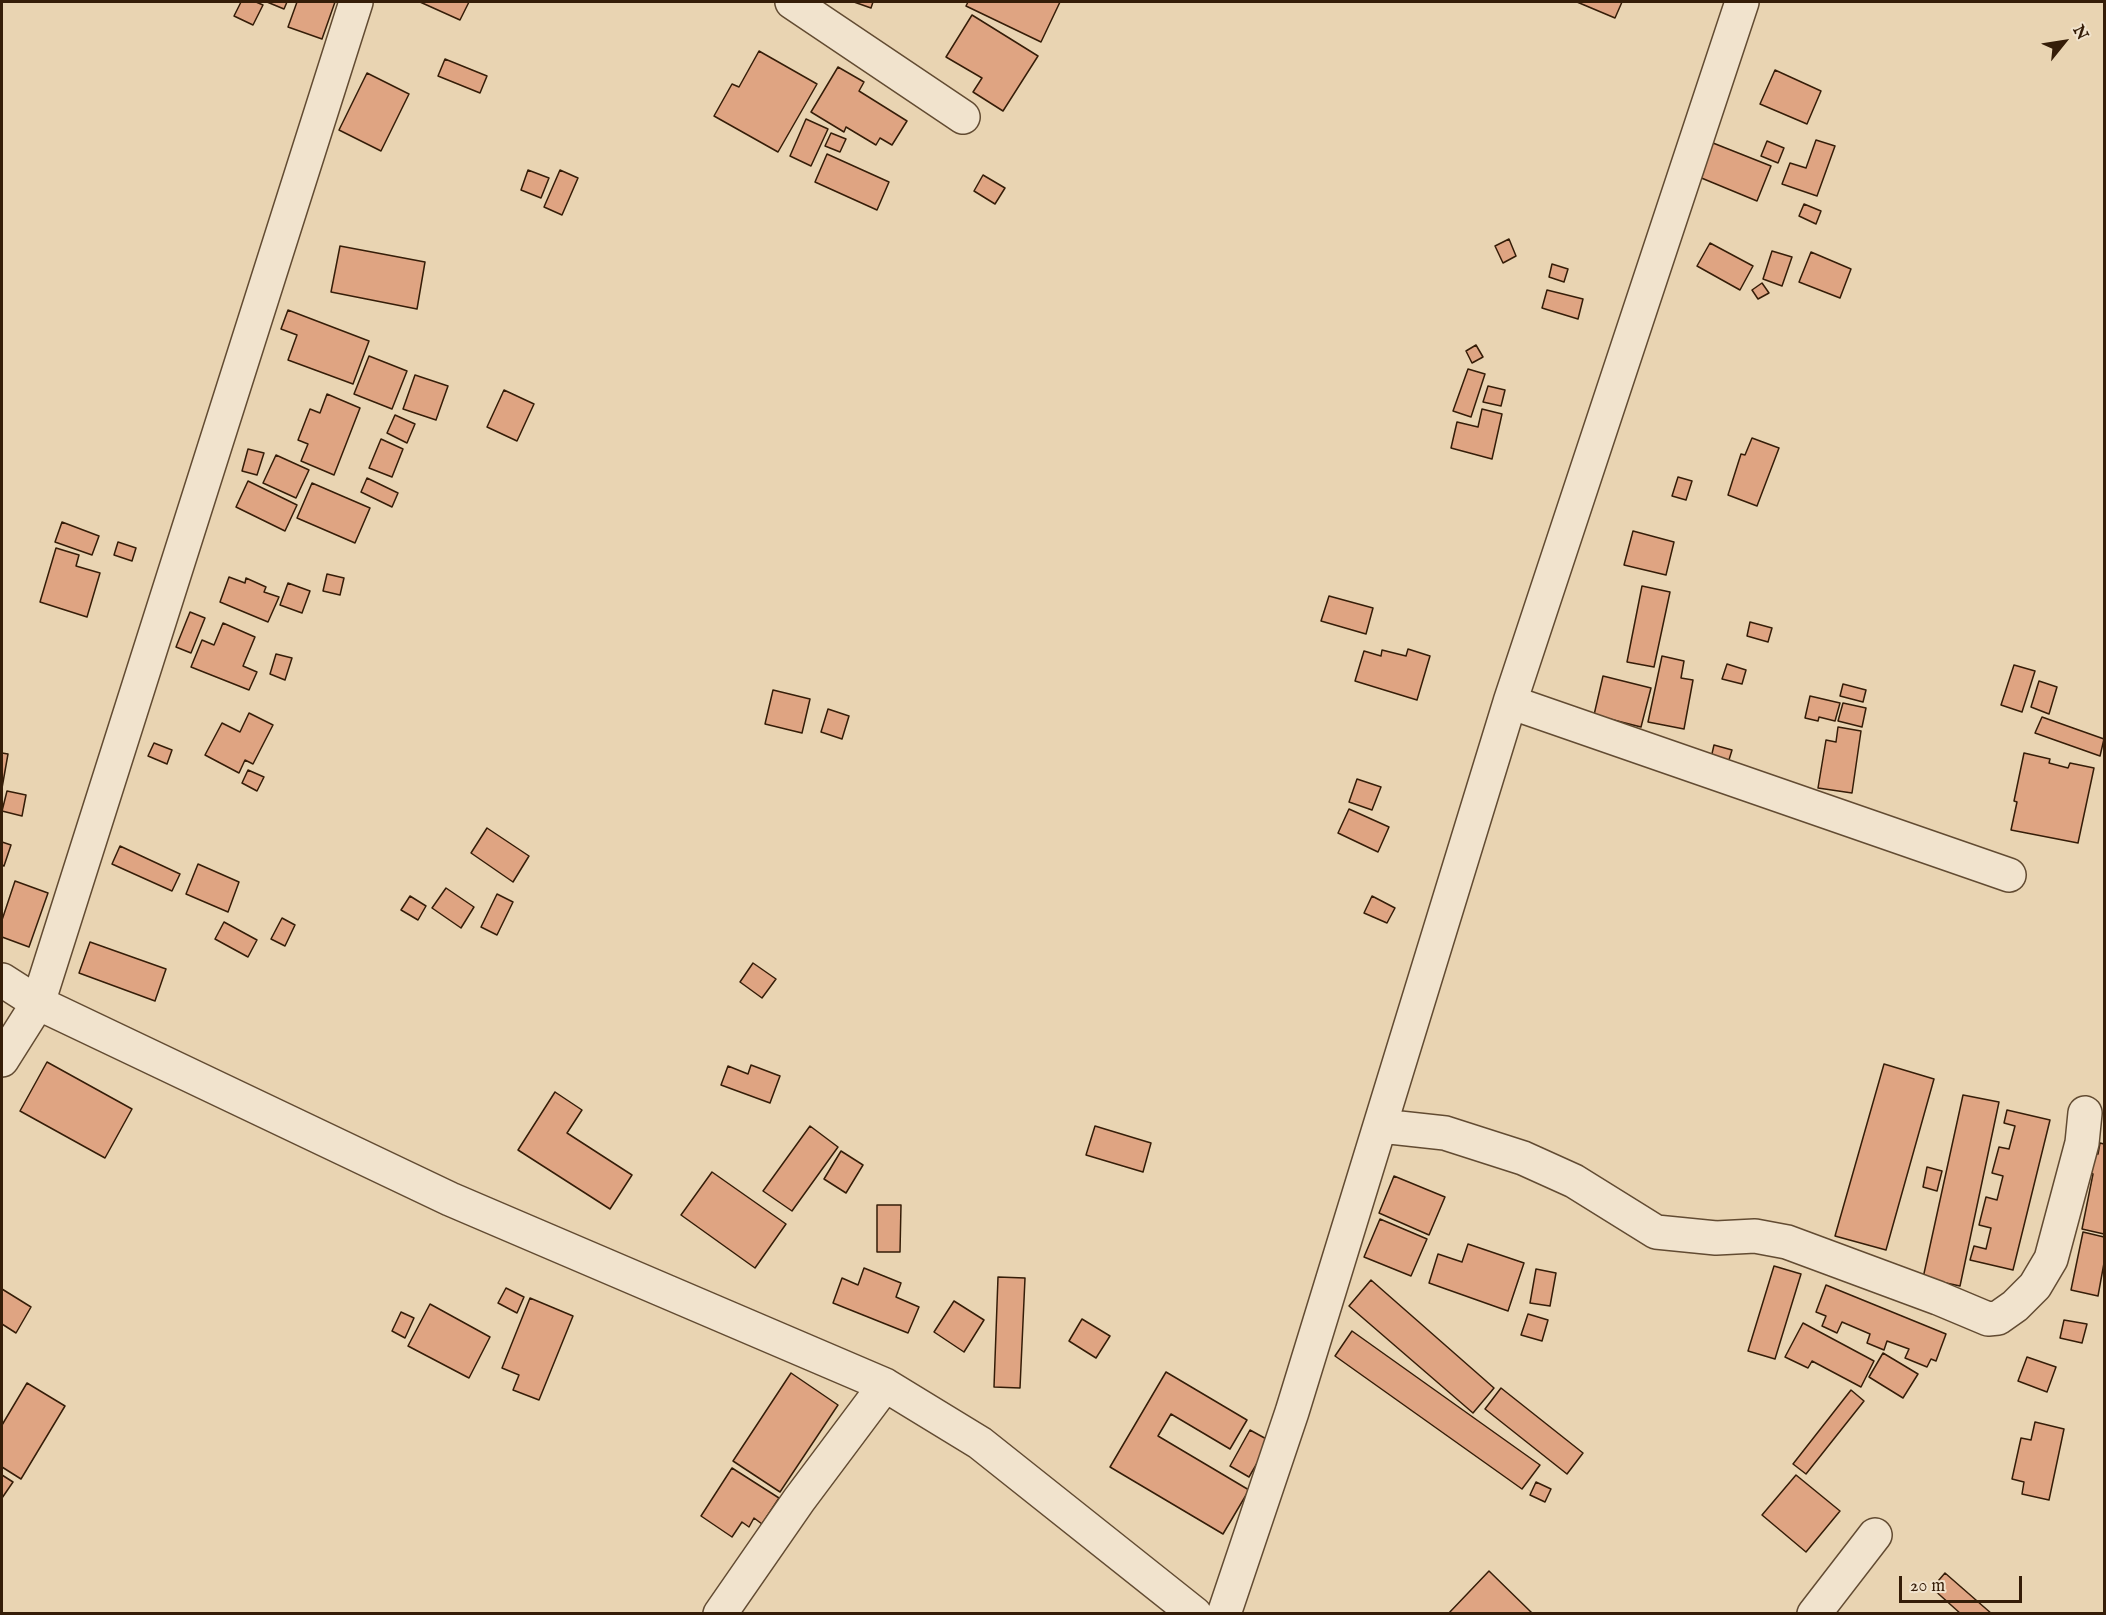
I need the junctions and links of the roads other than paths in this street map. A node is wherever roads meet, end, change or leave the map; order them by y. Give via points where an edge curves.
1 (356, 2) edge
2 (792, 2) edge
3 (1742, 2) edge
4 (963, 117) dead end
5 (1510, 702) junction
6 (2009, 875) dead end
7 (2, 980) edge
8 (38, 1003) junction
9 (2, 1060) edge
10 (2085, 1113) dead end
11 (1381, 1126) junction
12 (885, 1385) junction
13 (1875, 1535) dead end
14 (720, 1614) edge
15 (1195, 1614) edge
16 (1224, 1614) edge
17 (1814, 1614) edge

1 - 8 street
2 - 4 street
3 - 5 street
5 - 6 street
5 - 11 street
7 - 8 street
8 - 9 street
8 - 12 street via 450,1199
10 - 11 street via 2082,1143 2051,1258 2035,1286 2015,1306 1998,1318 1988,1319 1788,1242 1755,1236 1716,1238 1656,1232 1574,1181 1523,1158 1445,1133
11 - 16 street
12 - 14 street
12 - 15 street via 980,1443
13 - 17 street

